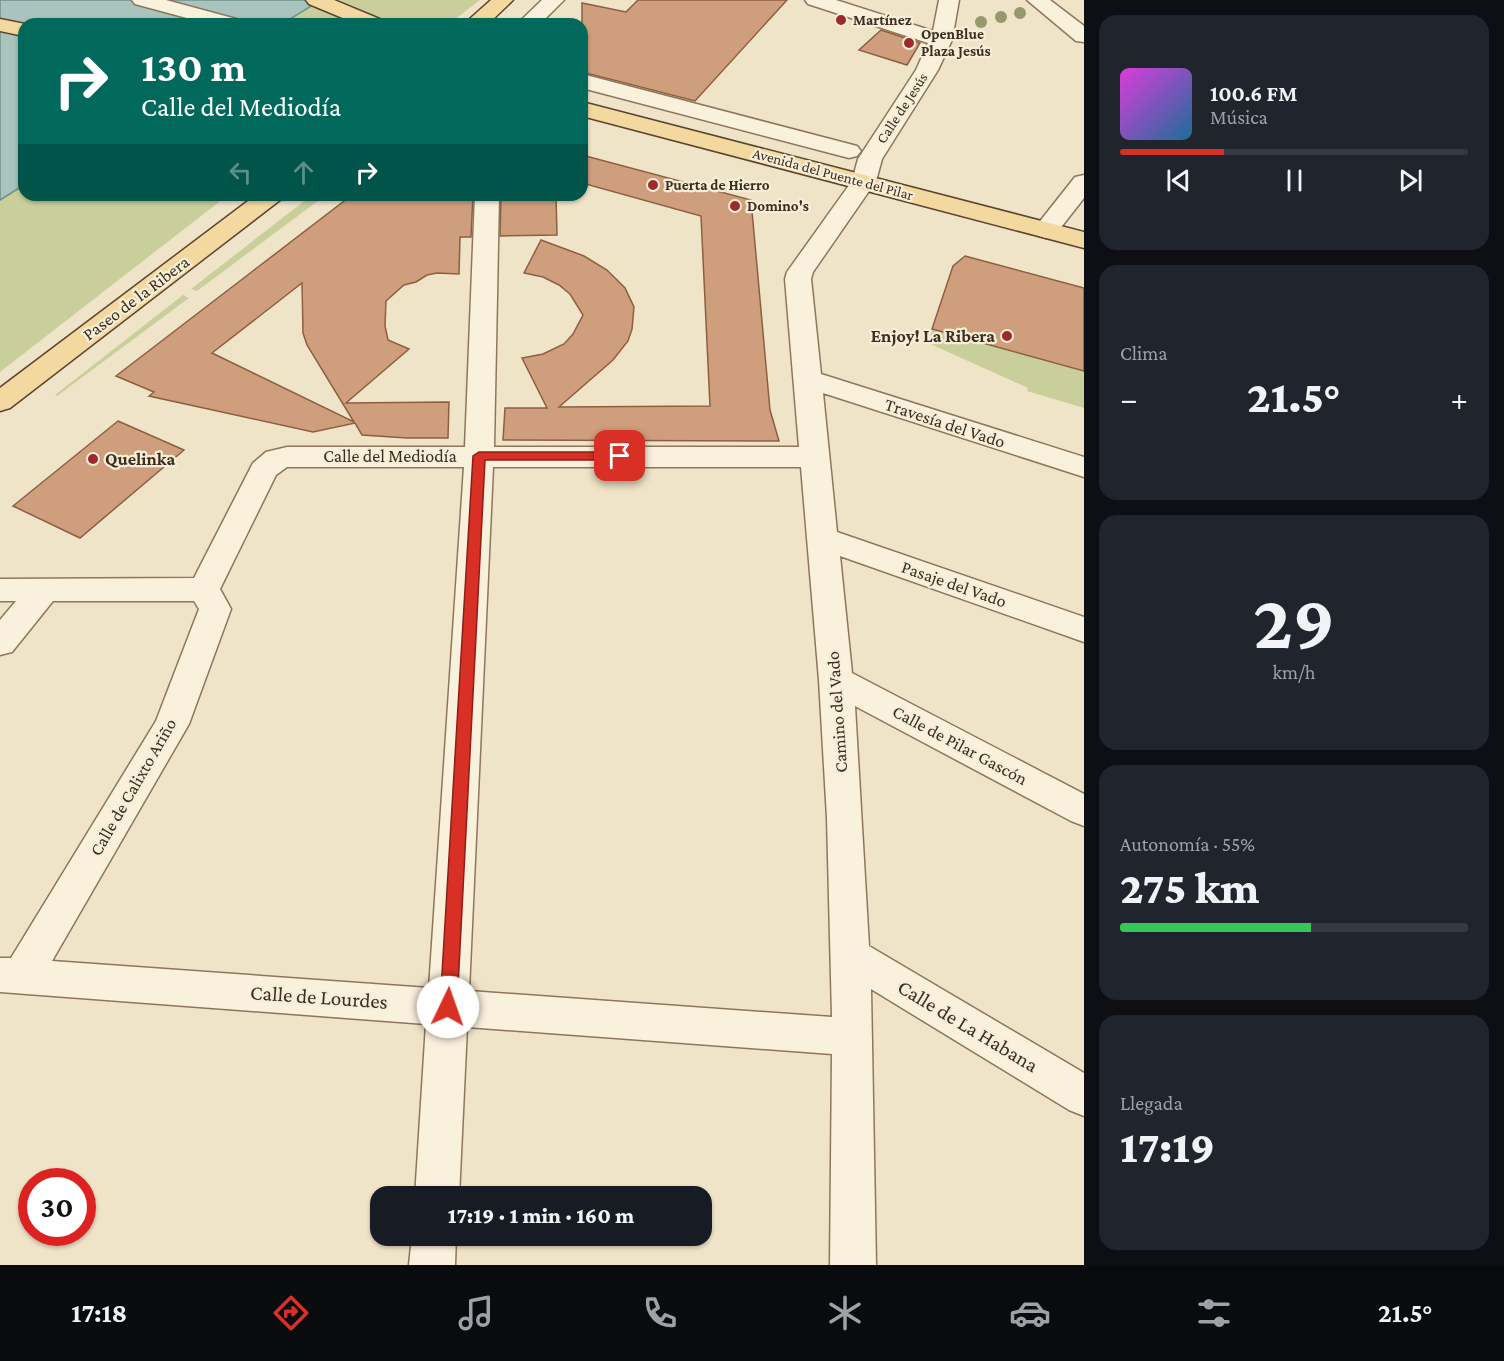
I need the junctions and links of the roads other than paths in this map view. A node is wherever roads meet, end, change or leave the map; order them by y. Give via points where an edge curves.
1 (142, 0) edge
2 (316, 0) edge
3 (504, 0) edge
4 (554, 0) edge
5 (815, 0) edge
6 (949, 0) edge
7 (1044, 5) edge
8 (210, 18) edge
9 (360, 18) edge
10 (482, 18) edge
11 (534, 18) edge
12 (0, 25) edge
13 (18, 29) edge
14 (1084, 36) edge
15 (940, 40) junction
16 (588, 83) edge
17 (588, 110) edge
18 (588, 132) edge
19 (849, 151) dead end
20 (1084, 182) edge
21 (857, 191) junction
22 (264, 201) edge
23 (487, 201) edge
24 (1046, 230) junction
25 (1084, 240) edge
26 (1084, 262) edge
27 (807, 379) junction
28 (0, 402) edge
29 (479, 456) junction
30 (816, 457) junction
31 (1084, 467) edge
32 (823, 538) junction
33 (204, 589) junction
34 (0, 590) edge
35 (43, 591) junction
36 (1084, 630) edge
37 (0, 643) edge
38 (836, 680) junction
39 (1084, 811) edge
40 (851, 956) junction
41 (11, 975) edge
42 (448, 1007) junction
43 (853, 1037) junction
44 (1084, 1096) edge
45 (438, 1186) edge
46 (433, 1246) edge
47 (432, 1265) edge
48 (853, 1265) edge

1 - 8 street
2 - 9 main road
3 - 10 main road
4 - 11 street
5 - 15 street
6 - 15 street, Calle de Jesús
7 - 14 street
12 - 13 main road
15 - 21 street, Calle de Jesús via 927,70 870,159
16 - 19 street, Avenida del Puente del Pilar
17 - 21 main road, Avenida del Puente del Pilar
18 - 21 main road, Avenida del Puente del Pilar
20 - 24 street
21 - 24 main road, Avenida del Puente del Pilar
21 - 26 main road, Avenida del Puente del Pilar
21 - 27 street, Camino del Vado via 798,279
22 - 28 main road, Paseo de la Ribera
23 - 29 street
24 - 25 main road, Avenida del Puente del Pilar
27 - 30 street, Camino del Vado
27 - 31 street, Travesía del Vado
29 - 30 street, Calle del Mediodía
29 - 33 street, Calle del Mediodía via 276,459 264,470
29 - 42 street
30 - 32 street, Camino del Vado
32 - 36 street, Pasaje del Vado
32 - 38 street, Camino del Vado
33 - 35 street
33 - 41 street, Calle de Calixto Ariño via 215,609 172,724
34 - 35 street
35 - 37 street
38 - 39 street, Calle de Pilar Gascón
38 - 40 street, Camino del Vado
40 - 43 street, Camino del Vado
40 - 44 street, Calle de La Habana
41 - 42 street, Calle de Lourdes
42 - 43 street, Calle de Lourdes
42 - 45 street
43 - 48 street, Camino del Vado
46 - 47 street

